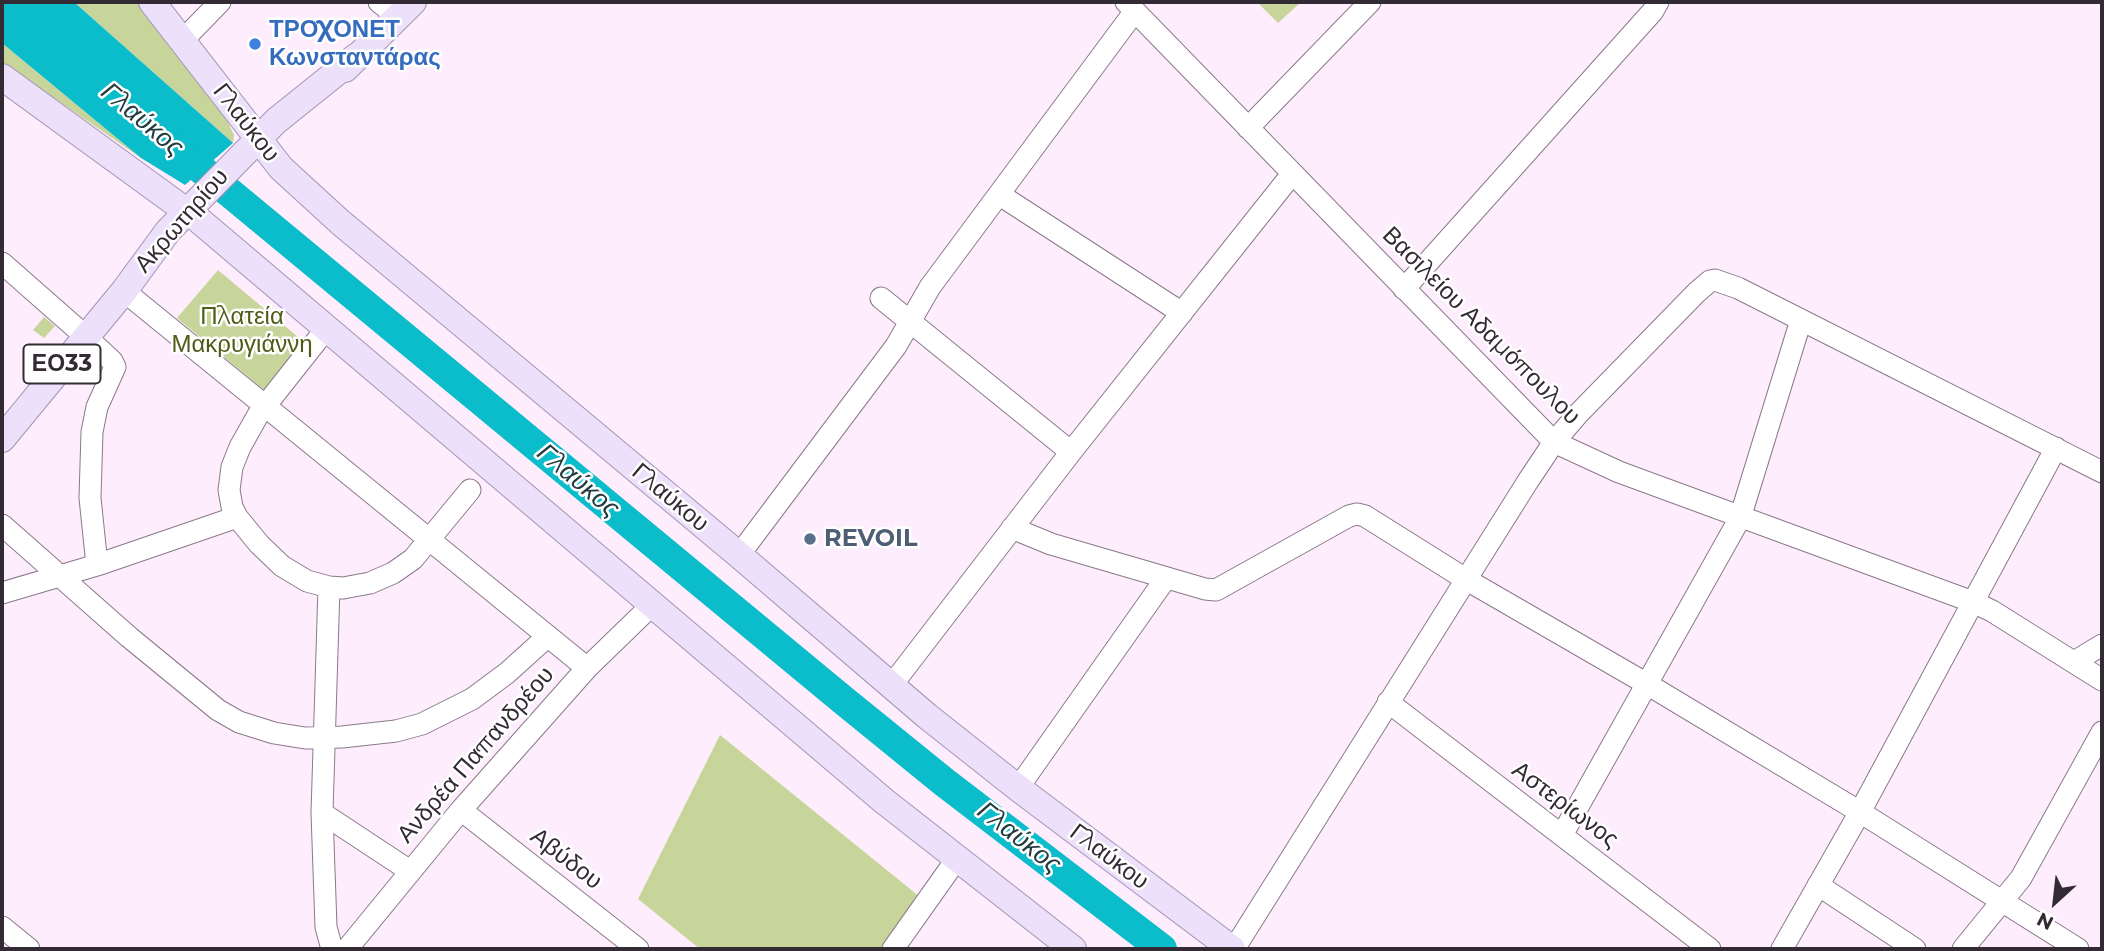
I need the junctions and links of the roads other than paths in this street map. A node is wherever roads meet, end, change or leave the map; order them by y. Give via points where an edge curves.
1 (152, 2) edge
2 (220, 2) edge
3 (1370, 2) edge
4 (1658, 2) edge
5 (1131, 6) edge
6 (397, 7) edge
7 (183, 40) junction
8 (2, 77) edge
9 (1248, 128) junction
10 (255, 153) junction
11 (1292, 174) junction
12 (1000, 195) junction
13 (198, 211) junction
14 (2, 263) edge
15 (1404, 289) junction
16 (124, 291) junction
17 (881, 298) dead end
18 (1182, 313) junction
19 (1801, 320) junction
20 (911, 323) junction
21 (326, 329) junction
22 (85, 336) junction
23 (264, 407) junction
24 (6, 426) edge
25 (1555, 442) junction
26 (2056, 448) junction
27 (1071, 452) junction
28 (2102, 472) edge
29 (470, 490) dead end
30 (237, 517) junction
31 (1740, 518) junction
32 (2, 525) edge
33 (1012, 528) junction
34 (430, 540) junction
35 (739, 555) junction
36 (97, 565) junction
37 (60, 576) junction
38 (1166, 578) junction
39 (1467, 580) junction
40 (329, 587) junction
41 (2, 593) edge
42 (1973, 602) junction
43 (653, 604) junction
44 (548, 636) junction
45 (2102, 645) edge
46 (2074, 662) junction
47 (587, 668) junction
48 (2102, 680) edge
49 (1647, 684) junction
50 (891, 686) junction
51 (1388, 702) junction
52 (2102, 732) edge
53 (323, 738) junction
54 (1018, 788) junction
55 (461, 810) junction
56 (1860, 812) junction
57 (322, 814) junction
58 (1562, 835) junction
59 (956, 860) junction
60 (410, 871) junction
61 (1818, 885) junction
62 (2003, 901) junction
63 (2, 927) edge
64 (29, 949) edge
65 (332, 949) edge
66 (347, 949) edge
67 (638, 949) edge
68 (893, 949) edge
69 (1073, 949) edge
70 (1233, 949) edge
71 (1710, 949) edge
72 (1782, 949) edge
73 (1915, 949) edge
74 (1963, 949) edge
75 (2078, 949) edge

1 - 7 main road, Γλαύκου
2 - 7 street
3 - 9 street
4 - 15 street
5 - 9 street, Βασιλείου Αδαμόπουλου
5 - 12 street
6 - 10 main road, ΕΟ33 via 309,109
7 - 10 main road, Γλαύκου
8 - 13 main road
9 - 11 street, Βασιλείου Αδαμόπουλου
10 - 13 main road, Ακρωτηρίου / ΕΟ33
10 - 35 main road, Γλαύκου
11 - 15 street, Βασιλείου Αδαμόπουλου
11 - 18 street
12 - 18 street
12 - 20 street via 930,287
13 - 16 main road, Ακρωτηρίου / ΕΟ33 via 168,231
13 - 21 main road
14 - 22 street
15 - 25 street, Βασιλείου Αδαμόπουλου
16 - 22 main road, Ακρωτηρίου / ΕΟ33
16 - 23 street
17 - 20 street
18 - 27 street
19 - 25 street via 1738,288 1710,281
19 - 26 street
19 - 31 street
20 - 27 street
20 - 35 street
21 - 23 street
21 - 43 main road
22 - 24 main road, Ακρωτηρίου / ΕΟ33
22 - 36 street via 115,367 97,407 92,432 90,498
23 - 30 street via 230,474 230,498
23 - 34 street
25 - 31 street, Βασιλείου Αδαμόπουλου
25 - 39 street
26 - 28 street
26 - 42 street
27 - 33 street
29 - 34 street
30 - 36 street
30 - 40 street via 282,566
31 - 42 street, Βασιλείου Αδαμόπουλου
31 - 49 street
32 - 37 street
33 - 38 street via 1043,542
33 - 50 street
34 - 40 street via 404,566 382,579 355,587
34 - 44 street
35 - 50 main road, Γλαύκου
36 - 37 street
37 - 41 street
37 - 53 street via 171,673 227,715 274,733
38 - 39 street via 1218,590 1357,514
38 - 54 street
39 - 49 street
39 - 51 street
40 - 53 street
42 - 46 street, Βασιλείου Αδαμόπουλου
42 - 56 street
43 - 47 street, Ανδρέα Παπανδρέου
43 - 59 main road
44 - 47 street
44 - 53 street via 507,673 449,713 396,731
45 - 46 street
46 - 48 street, Βασιλείου Αδαμόπουλου
47 - 55 street, Ανδρέα Παπανδρέου
49 - 56 street
49 - 58 street
50 - 54 main road, Γλαύκου
51 - 58 street, Αστερίωνος
51 - 70 street
52 - 62 street via 2021,878
53 - 57 street
54 - 70 main road, Γλαύκου
55 - 60 street, Ανδρέα Παπανδρέου
55 - 67 street, Αβύδου
56 - 61 street
56 - 62 street
57 - 60 street
57 - 65 street via 326,927
58 - 71 street, Αστερίωνος
59 - 68 street
59 - 69 main road
60 - 66 street, Ανδρέα Παπανδρέου
61 - 72 street
61 - 73 street
62 - 74 street
62 - 75 street
63 - 64 street

